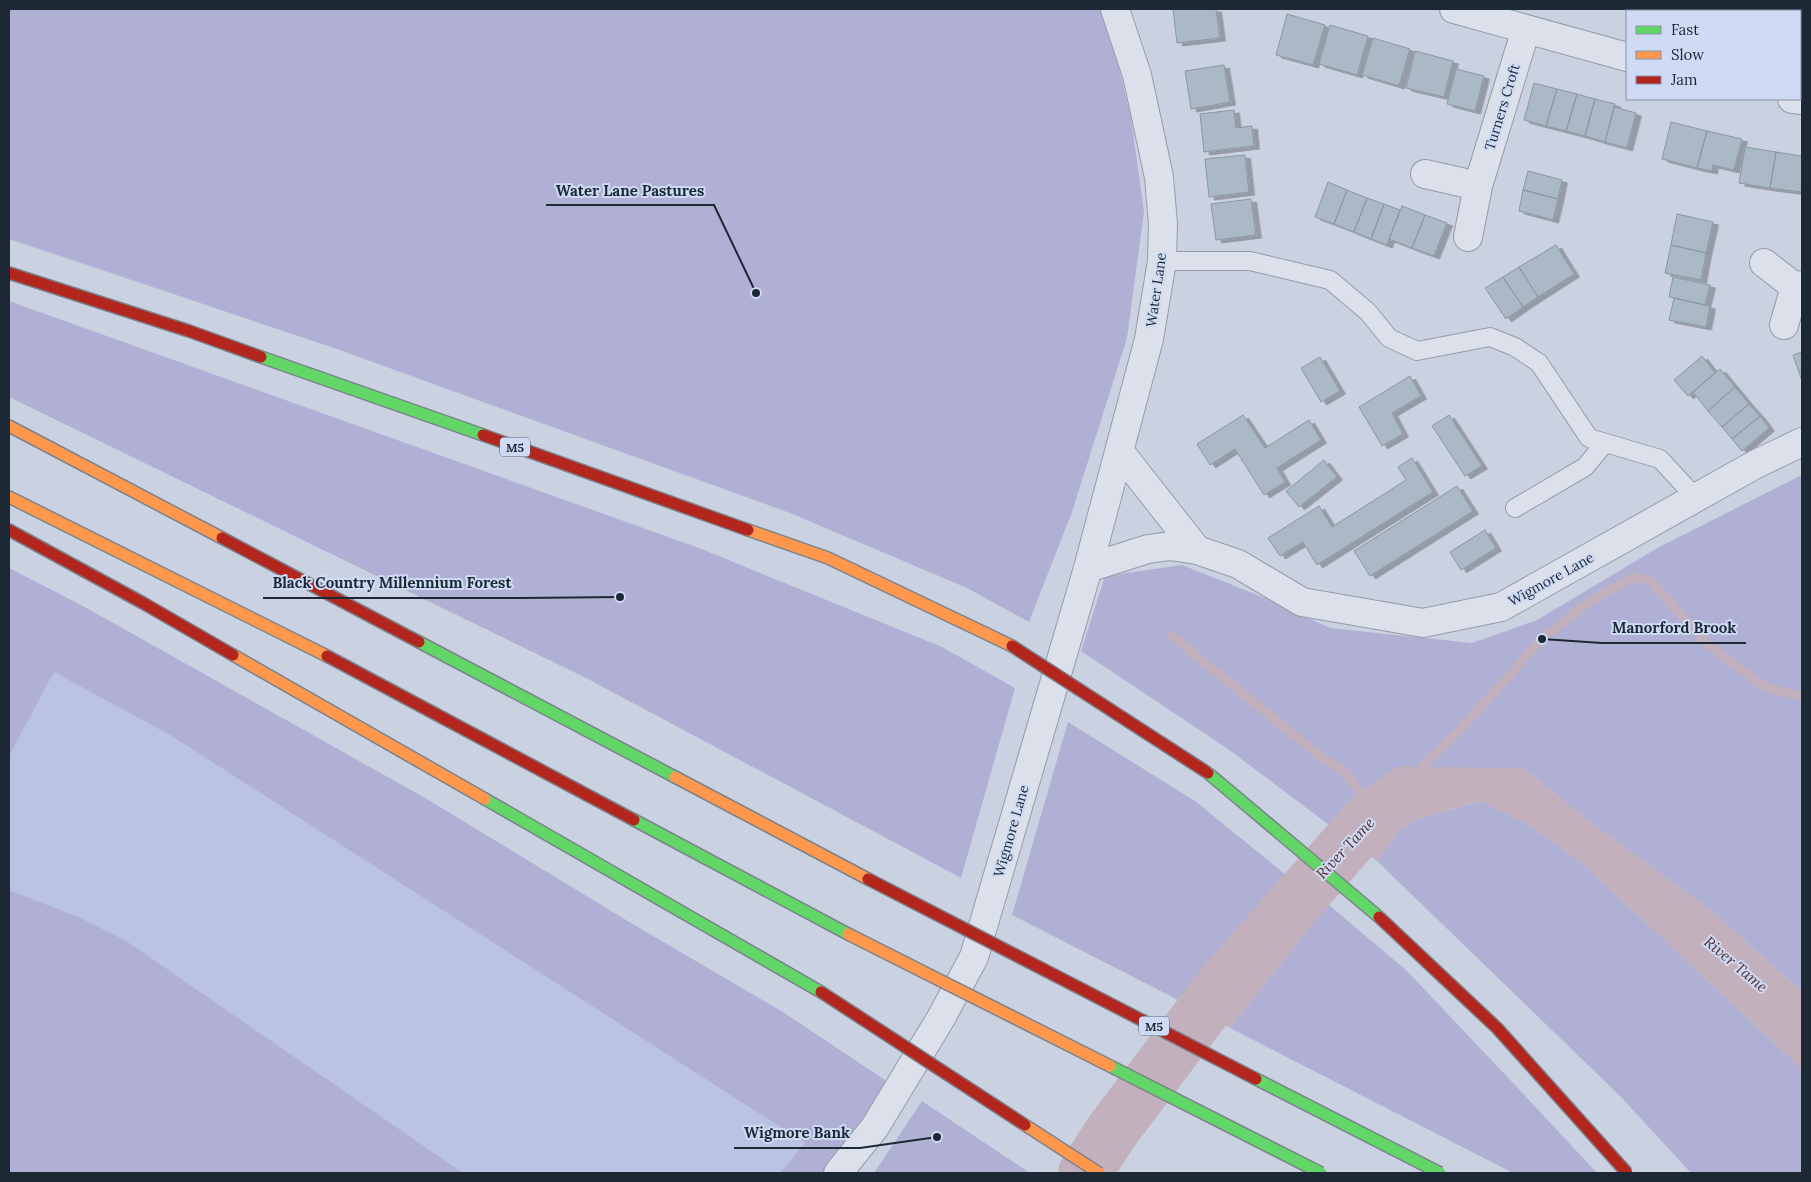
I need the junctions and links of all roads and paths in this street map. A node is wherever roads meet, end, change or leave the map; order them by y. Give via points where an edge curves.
1 (1115, 9) edge
2 (1454, 9) edge
3 (1526, 28) junction
4 (1626, 57) edge
5 (1425, 174) dead end
6 (1478, 186) junction
7 (1468, 237) dead end
8 (1162, 260) junction
9 (1764, 263) dead end
10 (9, 274) edge
11 (1799, 286) edge
12 (1784, 325) dead end
13 (9, 426) edge
14 (1802, 442) edge
15 (1605, 443) junction
16 (1120, 452) junction
17 (9, 498) edge
18 (1696, 498) junction
19 (1515, 508) dead end
20 (9, 530) edge
21 (1197, 550) junction
22 (1088, 568) junction
23 (838, 1173) edge
24 (1099, 1173) edge
25 (1321, 1173) edge
26 (1440, 1173) edge
27 (1627, 1173) edge

1 - 8 street, Water Lane via 1137,75 1159,178
2 - 3 street
3 - 4 street
3 - 6 street, Turners Croft
5 - 6 street
6 - 7 street, Turners Croft
8 - 15 lane via 1250,261 1330,280 1368,312 1389,338 1417,350 1490,337 1516,347 1539,363 1589,438
8 - 16 street, Water Lane via 1149,339
9 - 11 street
10 - 27 highway, M5, bridge via 189,331 828,558 1012,646 1212,776 1369,908 1497,1028
11 - 12 street
13 - 26 highway, M5, bridge via 868,880
14 - 18 street, Wigmore Lane
15 - 18 lane via 1660,459
15 - 19 lane via 1585,467
16 - 21 street
16 - 22 street, Water Lane
17 - 25 highway, bridge via 356,671 848,934
18 - 21 street, Wigmore Lane via 1501,607 1423,623 1302,602 1238,564
20 - 24 highway, bridge via 143,603 821,992
21 - 22 street, Wigmore Lane via 1170,546 1148,549
22 - 23 street, Wigmore Lane via 974,957 875,1128

